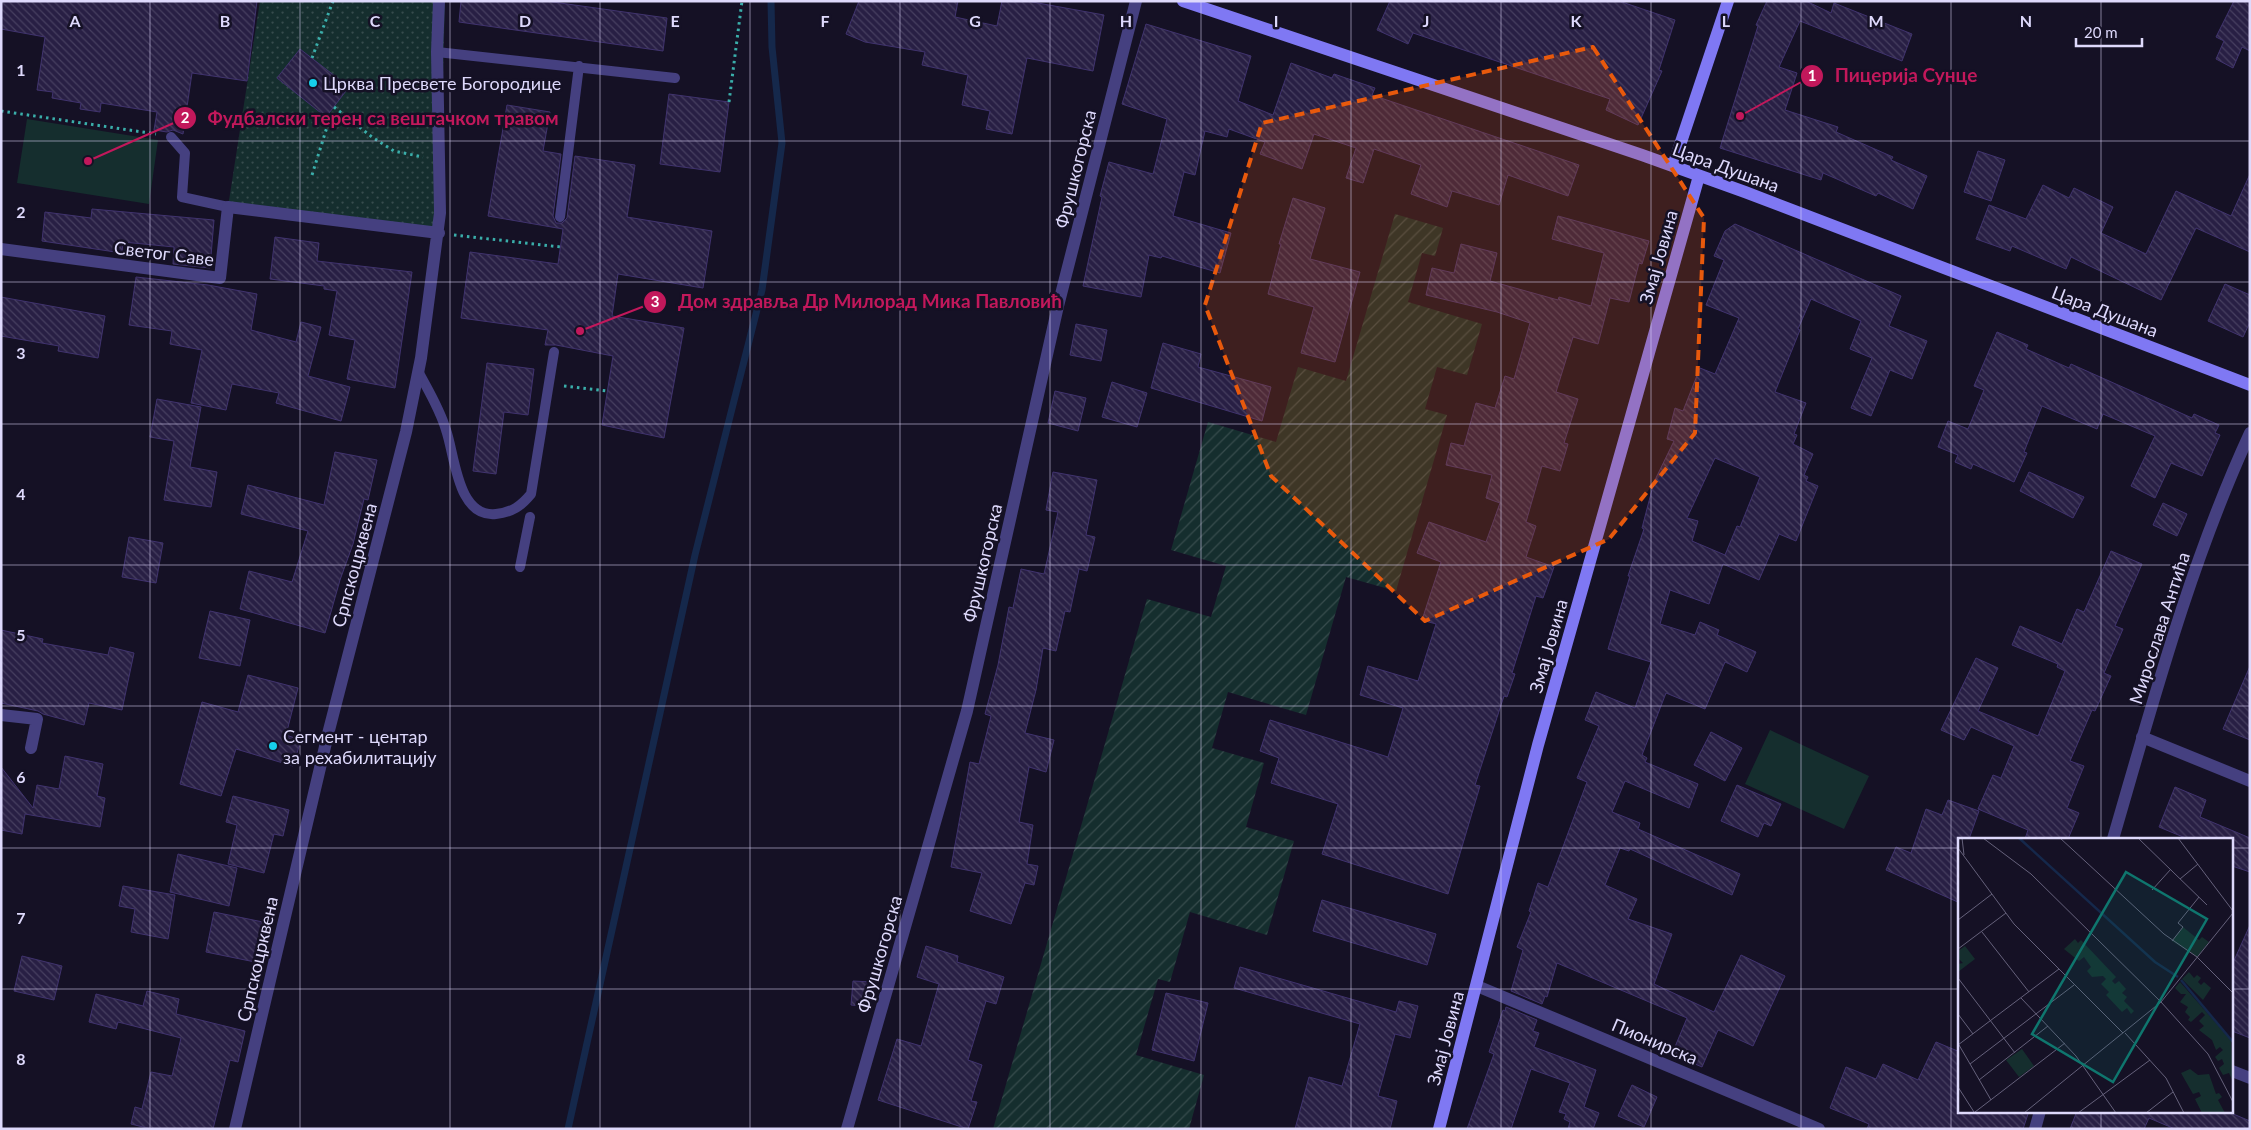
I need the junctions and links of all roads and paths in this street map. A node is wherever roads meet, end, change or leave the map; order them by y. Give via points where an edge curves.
1 (333, 1) edge
2 (439, 1) edge
3 (742, 1) edge
4 (1136, 1) edge
5 (1183, 1) edge
6 (1728, 1) edge
7 (437, 52) junction
8 (312, 58) dead end
9 (579, 66) junction
10 (675, 78) dead end
11 (729, 102) dead end
12 (334, 107) dead end
13 (1, 111) edge
14 (326, 117) dead end
15 (171, 137) joint
16 (439, 161) junction
17 (1673, 166) junction
18 (312, 175) dead end
19 (1699, 176) junction
20 (228, 207) junction
21 (560, 217) dead end
22 (438, 233) junction
23 (560, 247) dead end
24 (1, 249) edge
25 (554, 352) dead end
26 (418, 371) junction
27 (549, 384) junction
28 (2250, 385) edge
29 (607, 391) dead end
30 (2250, 433) edge
31 (530, 516) dead end
32 (520, 567) dead end
33 (1, 715) edge
34 (2142, 737) junction
35 (31, 748) dead end
36 (2250, 781) edge
37 (2113, 838) edge
38 (1477, 986) junction
39 (2234, 1072) edge
40 (2250, 1078) edge
41 (2040, 1112) edge
42 (236, 1129) edge
43 (846, 1129) edge
44 (1439, 1129) edge
45 (1818, 1129) edge
46 (2035, 1129) edge

1 - 8 path
2 - 7 street, Српскоцрквена
3 - 11 path
4 - 43 street, Фрушкогорска via 1058,306 967,711
5 - 17 street, Цара Душана
6 - 17 street
7 - 9 lane
7 - 16 street, Српскоцрквена
9 - 10 lane
9 - 21 lane
12 - 16 path via 394,151
13 - 15 path
14 - 18 path via 327,127
15 - 20 lane via 185,153 182,197
16 - 22 street, Српскоцрквена
17 - 19 street, Цара Душана
19 - 28 street, Цара Душана
19 - 38 street, Змај Јовина via 1538,745
20 - 22 street
20 - 24 street, Светог Саве via 220,278
22 - 23 path
22 - 26 street, Српскоцрквена
25 - 27 lane
26 - 27 lane via 447,430 465,495 478,511 490,514 507,513 520,507 531,494
26 - 42 street, Српскоцрквена via 406,432 328,734
27 - 29 path
30 - 34 street, Мирослава Антића via 2204,543
31 - 32 lane
33 - 35 street via 37,719
34 - 36 street
34 - 37 street, Мирослава Антића
38 - 44 street, Змај Јовина
38 - 45 street, Пионирска
39 - 40 street
41 - 46 street

